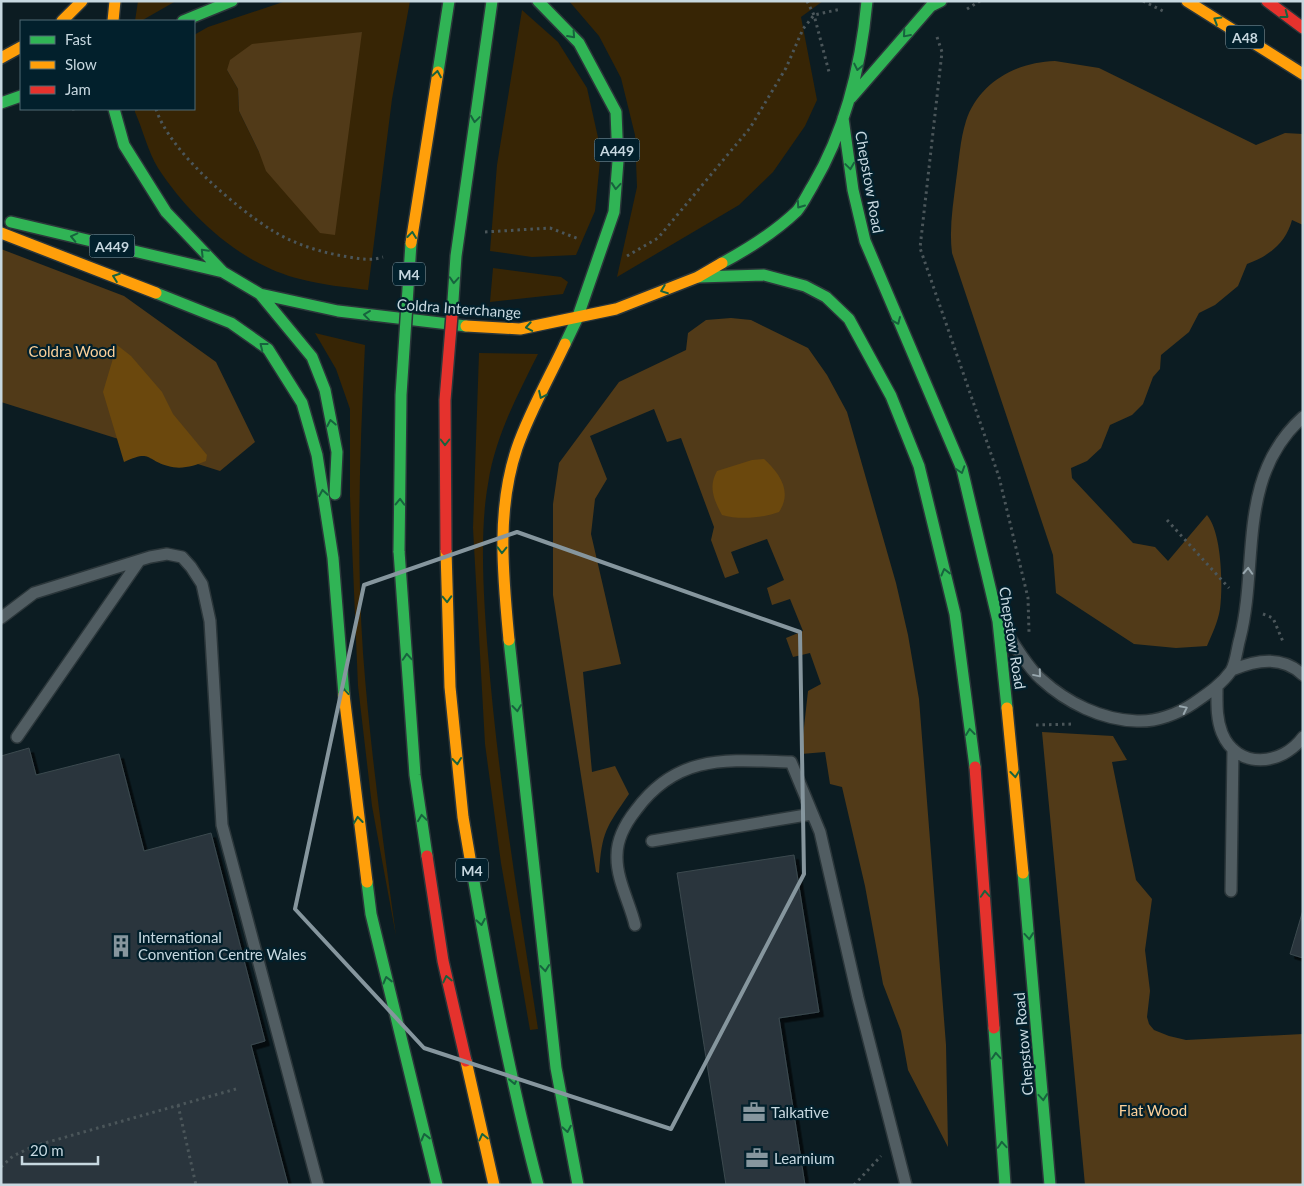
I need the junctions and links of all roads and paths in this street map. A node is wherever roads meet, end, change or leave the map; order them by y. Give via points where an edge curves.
1 (82, 1) edge
2 (115, 1) edge
3 (232, 1) edge
4 (449, 1) edge
5 (492, 1) edge
6 (538, 1) edge
7 (807, 1) edge
8 (941, 1) edge
9 (1187, 1) edge
10 (1267, 1) edge
11 (867, 3) edge
12 (814, 15) junction
13 (63, 20) edge
14 (113, 20) edge
15 (185, 20) edge
16 (1303, 28) edge
17 (937, 37) dead end
18 (20, 48) edge
19 (1, 58) edge
20 (1303, 74) edge
21 (832, 78) dead end
22 (20, 96) edge
23 (851, 98) junction
24 (1, 103) edge
25 (114, 110) edge
26 (156, 110) edge
27 (843, 118) junction
28 (1, 220) edge
29 (482, 232) dead end
30 (1, 233) edge
31 (602, 248) junction
32 (391, 254) dead end
33 (223, 272) junction
34 (698, 277) junction
35 (260, 294) junction
36 (577, 319) junction
37 (1303, 417) edge
38 (333, 558) junction
39 (139, 560) junction
40 (1, 618) edge
41 (998, 621) junction
42 (1030, 665) junction
43 (1232, 670) junction
44 (1303, 675) edge
45 (1217, 687) junction
46 (17, 737) dead end
47 (1303, 737) edge
48 (1233, 749) junction
49 (812, 814) junction
50 (652, 841) dead end
51 (534, 867) junction
52 (1231, 891) dead end
53 (635, 926) dead end
54 (557, 973) dead end
55 (236, 1089) dead end
56 (178, 1105) junction
57 (895, 1141) junction
58 (1, 1167) edge
59 (196, 1185) edge
60 (318, 1185) edge
61 (437, 1185) edge
62 (494, 1185) edge
63 (538, 1185) edge
64 (578, 1185) edge
65 (854, 1185) edge
66 (906, 1185) edge
67 (1004, 1185) edge
68 (1050, 1185) edge

1 - 13 main road
2 - 14 main road
3 - 15 main road
62 -> 4 main road, M4, bridge via 443,961 415,775 399,550 401,395 411,238
5 -> 63 main road, M4, bridge via 456,256 445,400 450,687 463,816 485,944
6 -> 31 main road, A449 via 580,44 616,112 618,161 614,212
7 - 12 path
8 -> 23 main road via 926,12
20 -> 9 main road, A48
10 -> 16 main road, A48
11 - 12 path
11 -> 23 main road, Coldra Interchange
12 - 21 path
12 - 31 path via 803,29 786,68 750,128 658,238 627,256
17 - 42 path via 942,52 920,248 999,477 1028,598
18 - 19 main road
22 - 24 main road
23 - 27 main road, Coldra Interchange
33 -> 25 main road, Coldra Interchange via 166,212 124,145
26 - 32 path via 161,124 204,176 274,232 324,253 373,260
27 -> 34 main road, Coldra Interchange via 826,163 798,210 750,248
27 -> 41 main road, Chepstow Road via 853,190 865,241 962,469
33 -> 28 main road, A449
29 - 31 path via 550,228
38 -> 30 main road via 317,455 302,403 268,350 231,322
31 - 36 main road, A449
33 - 35 main road, Coldra Interchange
34 -> 36 main road, Coldra Interchange via 616,309
67 -> 34 main road, Chepstow Road via 978,793 955,614 919,466 891,396 849,319 826,297 804,286 764,274
36 -> 35 main road, Coldra Interchange via 520,329 464,326 338,311
38 -> 35 main road via 337,452 325,390 312,357
36 -> 51 main road via 517,448 503,512 502,571
43 -> 37 lane via 1244,623 1250,541 1258,500 1275,453
61 -> 38 main road via 371,914 348,740
39 - 40 lane via 34,593
39 - 46 lane
39 - 60 lane via 167,554 182,557 202,584 210,621 222,825
41 - 42 lane
41 -> 68 main road, Chepstow Road via 1016,787
42 -> 45 lane via 1040,678 1074,702 1102,716 1123,721 1144,722 1185,709
43 - 44 lane via 1265,660 1282,663
43 - 45 lane
45 - 48 lane via 1216,710 1222,733
47 - 48 lane via 1287,754 1273,760 1257,760
48 - 52 lane
49 - 50 lane
49 - 53 lane via 791,762 726,761 689,767 673,775 645,798 624,826 619,840 618,870
49 - 57 lane via 820,832
51 - 54 main road
51 -> 64 main road via 556,1068
55 - 56 path
56 - 58 path via 34,1146 13,1156
56 - 59 path
57 - 65 path
57 - 66 lane

